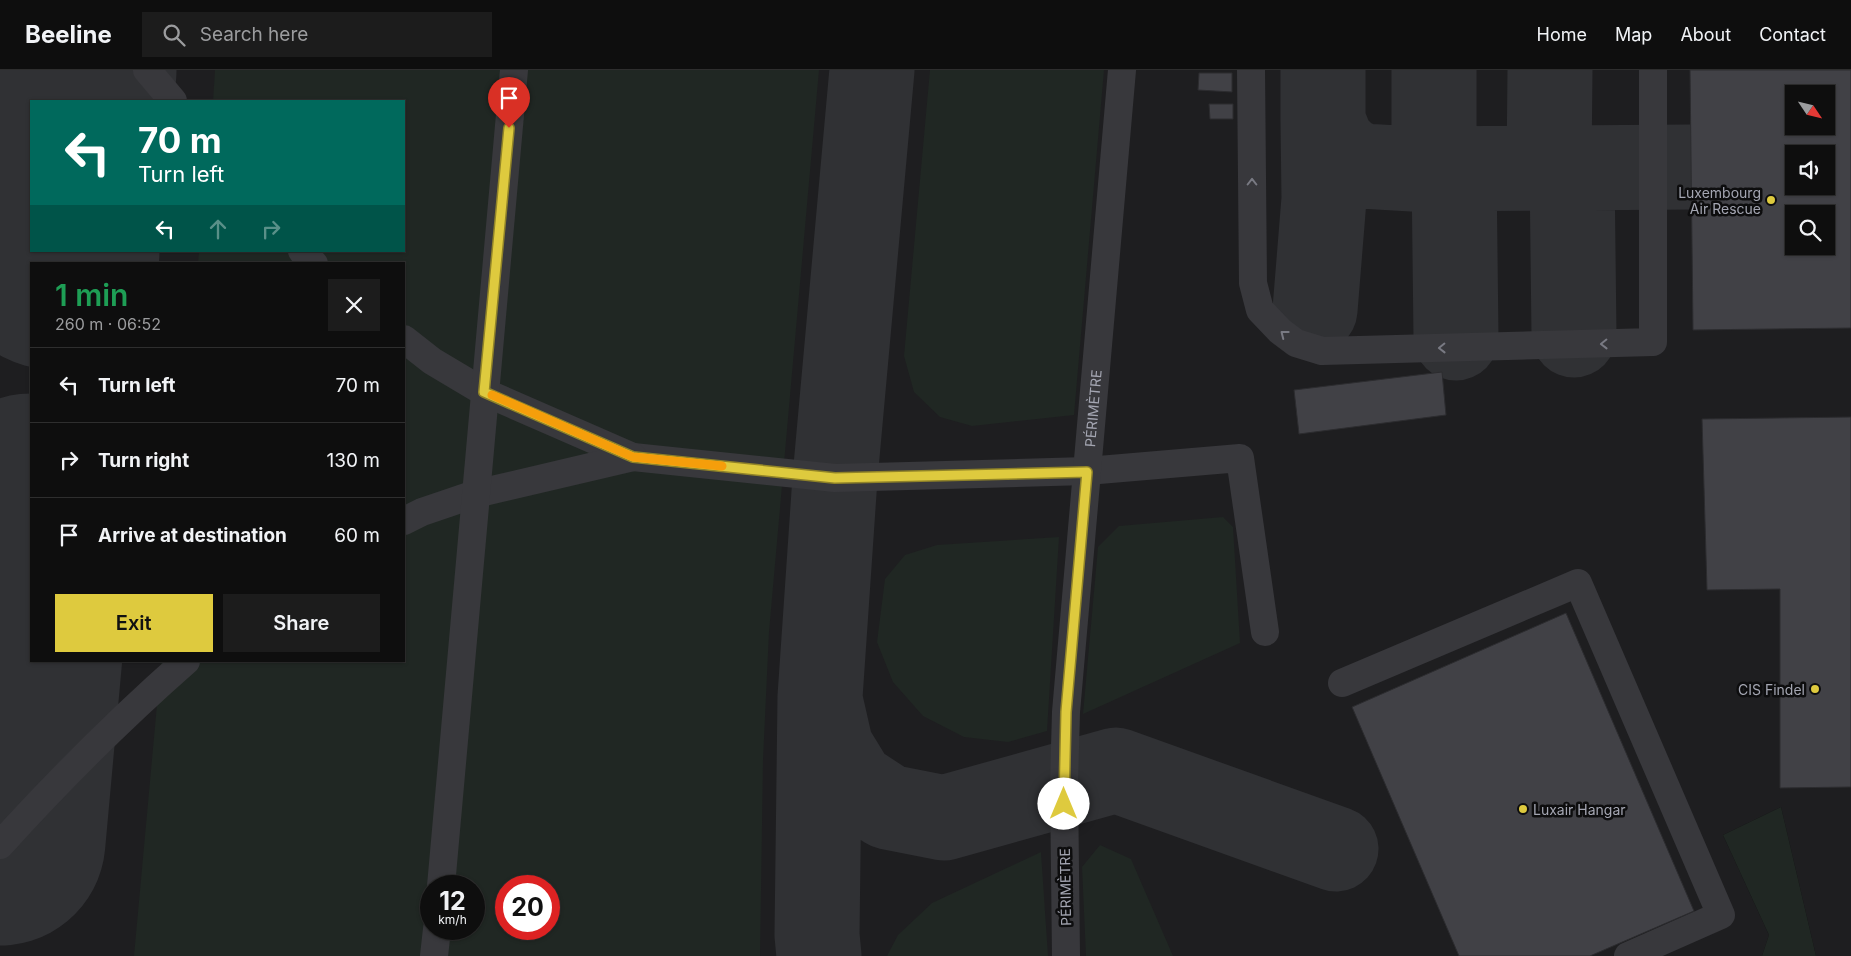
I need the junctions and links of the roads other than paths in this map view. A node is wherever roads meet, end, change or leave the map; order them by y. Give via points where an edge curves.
1 (147, 70) edge
2 (514, 70) edge
3 (1122, 70) edge
4 (1251, 70) edge
5 (1653, 70) edge
6 (172, 100) edge
7 (303, 252) edge
8 (312, 262) edge
9 (405, 340) edge
10 (484, 392) junction
11 (633, 457) junction
12 (1087, 472) junction
13 (476, 494) junction
14 (405, 520) edge
15 (1265, 632) dead end
16 (185, 662) edge
17 (1342, 683) dead end
18 (0, 845) edge
19 (441, 875) edge
20 (436, 940) edge
21 (434, 956) edge
22 (1066, 956) edge
23 (1628, 956) edge

1 - 6 lane
2 - 10 lane
3 - 12 lane, PÉRIMÈTRE
5 -> 4 lane via 1653,342 1322,351 1296,343 1280,332 1260,310 1253,283
7 - 8 lane
9 - 10 lane via 432,361
10 - 11 lane
10 - 13 lane
11 - 12 lane via 835,478
11 - 13 lane
12 - 15 lane via 1240,458
12 - 22 lane, PÉRIMÈTRE via 1066,712
13 - 14 lane
13 - 19 lane
16 - 18 lane via 97,742
17 - 23 lane via 1578,583 1721,915
20 - 21 lane

